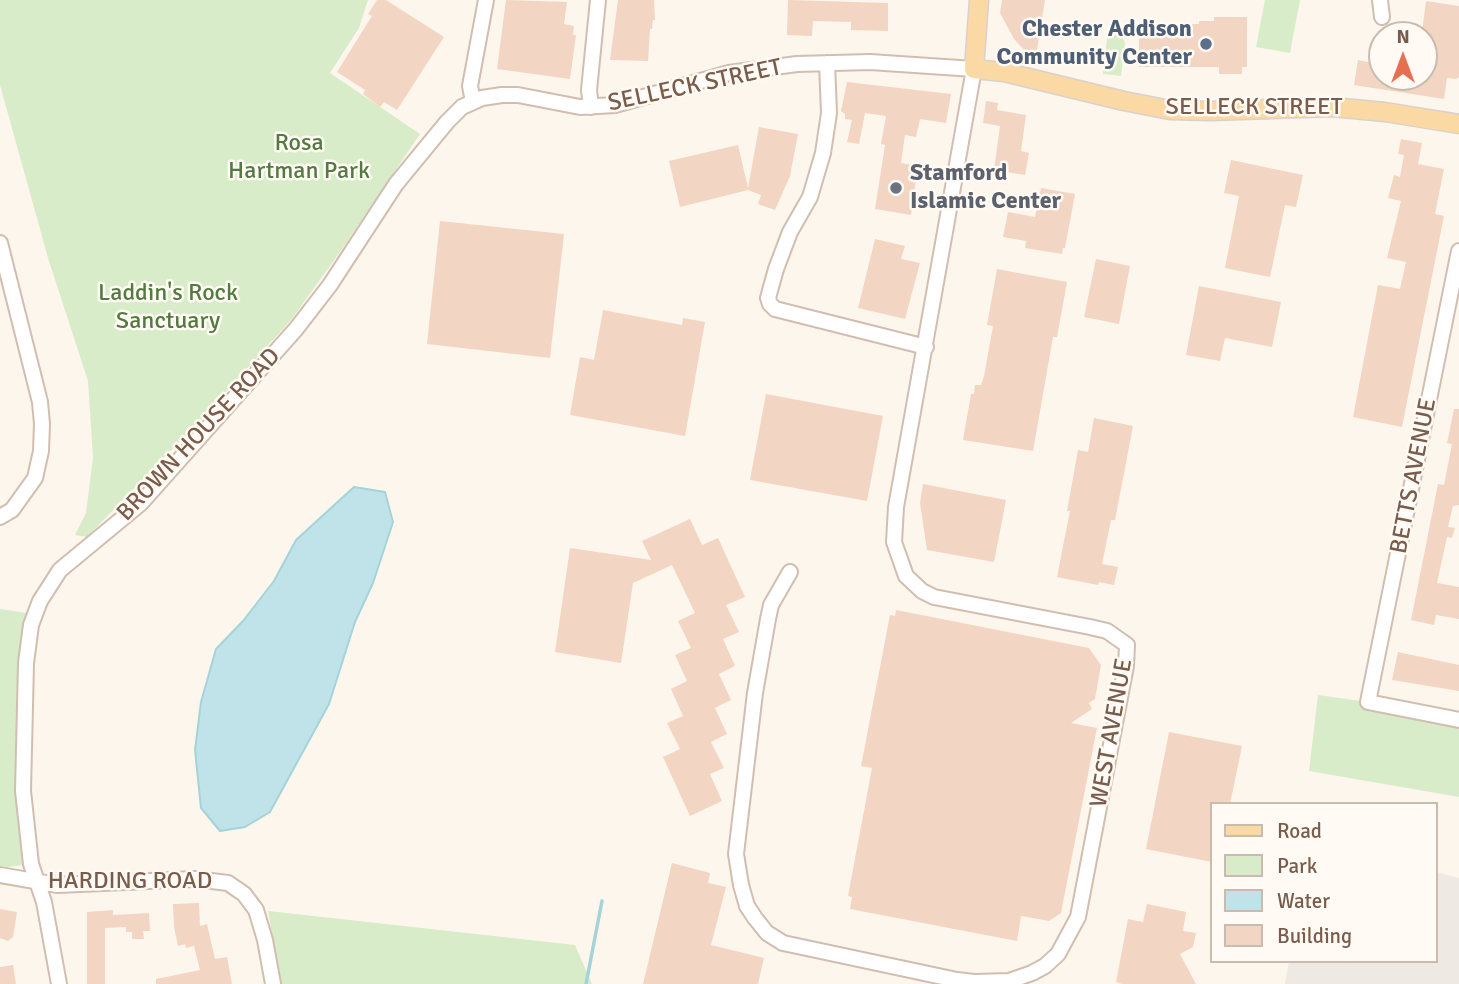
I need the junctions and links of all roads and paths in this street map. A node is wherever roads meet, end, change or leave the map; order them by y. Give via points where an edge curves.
1 (486, 0) edge
2 (598, 0) edge
3 (979, 0) edge
4 (1380, 0) edge
5 (1382, 17) dead end
6 (827, 63) junction
7 (974, 69) junction
8 (473, 102) junction
9 (591, 107) junction
10 (1459, 124) edge
11 (0, 243) edge
12 (1459, 251) edge
13 (926, 347) junction
14 (0, 517) edge
15 (790, 572) dead end
16 (1459, 720) edge
17 (0, 875) edge
18 (37, 881) junction
19 (59, 984) edge
20 (273, 984) edge

1 - 8 street via 470,86
2 - 9 street
3 - 7 main road, WEST AVENUE
4 - 5 street
6 - 7 street, SELLECK STREET
6 - 9 street, SELLECK STREET via 738,71 627,103
6 - 13 street via 829,113 823,153 768,298 775,309
7 - 10 main road, SELLECK STREET via 1170,110 1332,107
7 - 13 street, WEST AVENUE
8 - 9 street, SELLECK STREET via 518,95
8 - 18 street, BROWN HOUSE ROAD via 454,114 396,184 330,285 285,341 141,503 76,555 46,589 28,640 23,721 25,818
11 - 14 street via 42,424 35,478 12,510
12 - 16 street, BETTS AVENUE via 1368,702
13 - 15 street, WEST AVENUE via 894,528 906,576 934,597 1090,626 1107,631 1126,645 1126,666 1078,917 1058,954 1045,966 1009,981 957,980 783,943 755,918 741,885 736,853 768,620
17 - 18 street, HARDING ROAD
18 - 19 street, BROWN HOUSE ROAD
18 - 20 street, HARDING ROAD via 80,885 195,878 228,883 244,894 258,916

